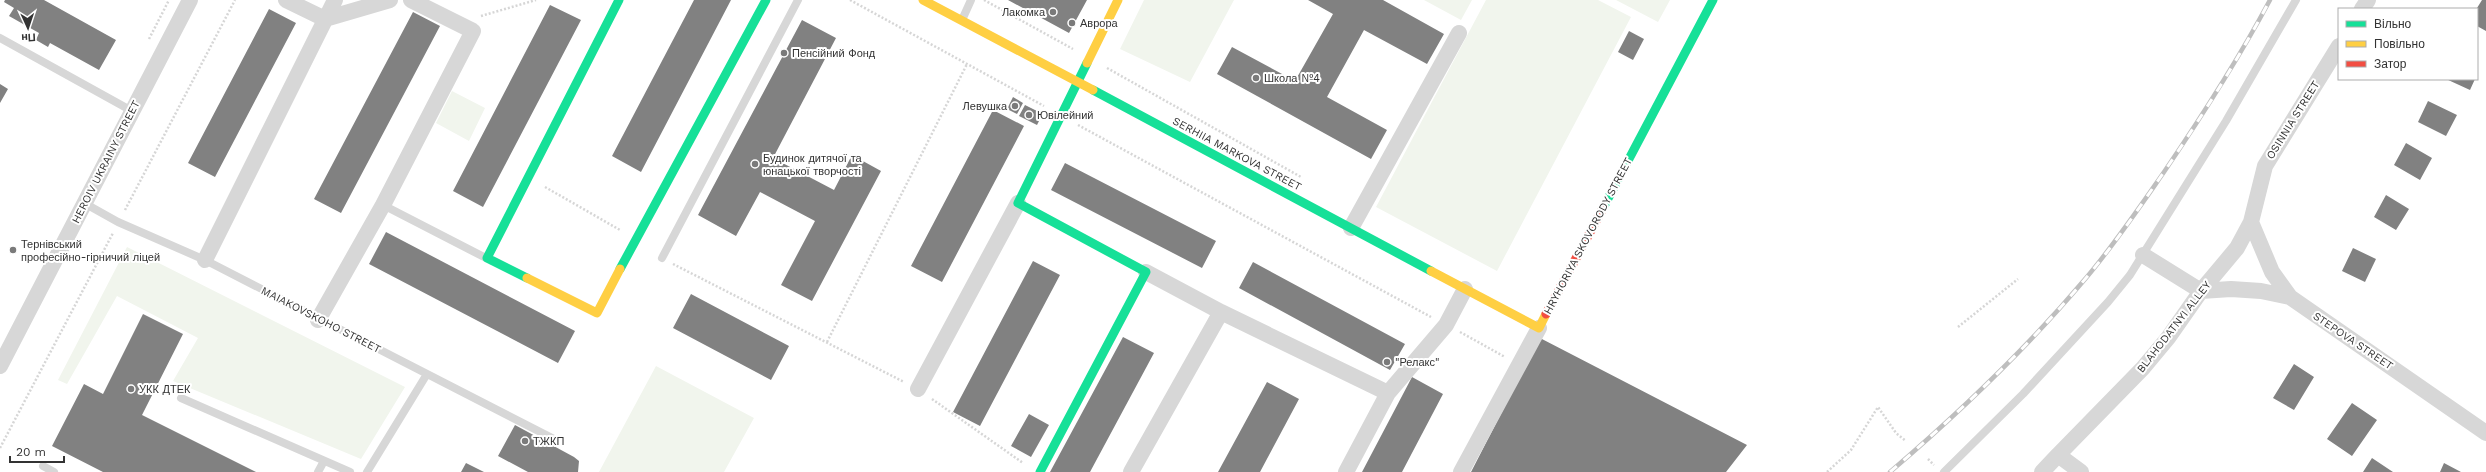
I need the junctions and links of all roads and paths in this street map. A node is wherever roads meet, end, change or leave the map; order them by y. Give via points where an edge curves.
1 (190, 0) edge
2 (286, 0) edge
3 (335, 0) edge
4 (390, 0) edge
5 (411, 0) edge
6 (536, 0) edge
7 (620, 0) edge
8 (766, 0) edge
9 (798, 0) edge
10 (850, 0) edge
11 (923, 0) edge
12 (971, 0) edge
13 (984, 0) edge
14 (1118, 0) edge
15 (1713, 0) edge
16 (2296, 0) edge
17 (325, 19) junction
18 (962, 20) junction
19 (458, 23) junction
20 (1459, 33) dead end
21 (0, 38) edge
22 (2338, 48) edge
23 (1089, 59) junction
24 (967, 64) junction
25 (1078, 82) junction
26 (1146, 90) dead end
27 (132, 111) junction
28 (1062, 116) junction
29 (528, 178) junction
30 (84, 203) junction
31 (1018, 203) junction
32 (383, 205) junction
33 (2251, 222) junction
34 (1351, 228) junction
35 (636, 239) junction
36 (2143, 255) junction
37 (487, 258) junction
38 (662, 258) joint
39 (205, 260) junction
40 (1146, 272) junction
41 (2018, 279) dead end
42 (1465, 289) junction
43 (2201, 291) junction
44 (2290, 297) junction
45 (1222, 312) junction
46 (318, 320) junction
47 (1446, 325) junction
48 (1958, 327) dead end
49 (1539, 328) junction
50 (827, 342) junction
51 (1505, 357) dead end
52 (0, 366) edge
53 (427, 374) junction
54 (918, 389) junction
55 (1388, 393) junction
56 (181, 398) dead end
57 (2486, 433) edge
58 (556, 440) dead end
59 (1906, 442) dead end
60 (2058, 455) junction
61 (324, 461) junction
62 (43, 466) dead end
63 (1030, 467) dead end
64 (54, 472) edge
65 (318, 472) edge
66 (350, 472) edge
67 (367, 472) edge
68 (1040, 472) edge
69 (1131, 472) edge
70 (1346, 472) edge
71 (1461, 472) edge
72 (1827, 472) edge
73 (1944, 472) edge
74 (2042, 472) edge
75 (2081, 472) edge

1 - 27 street, HEROIV UKRAINY STREET
2 - 17 street
3 - 17 street
4 - 17 street
5 - 19 street
6 - 19 path
7 - 29 street
8 - 35 street
9 - 38 lane
10 - 24 path
11 - 18 street, SERHIIA MARKOVA STREET
12 - 18 lane
13 - 23 path
14 - 23 street
15 - 49 street, HRYHORIYA SKOVORODY STREET
16 - 36 lane via 2226,121
17 - 39 street
18 - 25 street, SERHIIA MARKOVA STREET
19 - 32 street via 473,31
20 - 34 street
21 - 27 lane
22 - 33 street, OSINNIA STREET via 2265,166
23 - 25 street
23 - 26 path
24 - 28 path
24 - 50 path
25 - 28 street
25 - 34 street, SERHIIA MARKOVA STREET
27 - 30 street, HEROIV UKRAINY STREET
28 - 31 street
28 - 47 path
29 - 35 path
29 - 37 street
30 - 39 lane, MAIAKOVSKOHO STREET via 118,222
30 - 52 street, HEROIV UKRAINY STREET
31 - 40 street
31 - 54 street
32 - 37 lane
32 - 46 street
33 - 43 street, BLAHODATNYI ALLEY via 2237,248
33 - 44 street, STEPOVA STREET via 2272,272
34 - 42 street, SERHIIA MARKOVA STREET
35 - 37 street via 597,313
36 - 43 street
36 - 73 lane via 2108,302 2082,331
38 - 50 path
39 - 46 lane, MAIAKOVSKOHO STREET
40 - 45 street
40 - 68 street
41 - 48 path
42 - 47 street
42 - 49 street, SERHIIA MARKOVA STREET
43 - 44 street via 2261,291
43 - 60 street, BLAHODATNYI ALLEY via 2143,368
44 - 57 street, STEPOVA STREET
45 - 55 street
45 - 69 street
46 - 53 lane, MAIAKOVSKOHO STREET
47 - 51 path
47 - 55 street
49 - 71 street, HRYHORIYA SKOVORODY STREET
50 - 54 path
53 - 58 lane, MAIAKOVSKOHO STREET
53 - 67 lane
54 - 63 path
55 - 70 street
56 - 61 lane
59 - 72 path via 1896,433 1878,407 1851,450
60 - 74 street, BLAHODATNYI ALLEY
60 - 75 street
61 - 65 lane
61 - 66 lane
62 - 64 lane

